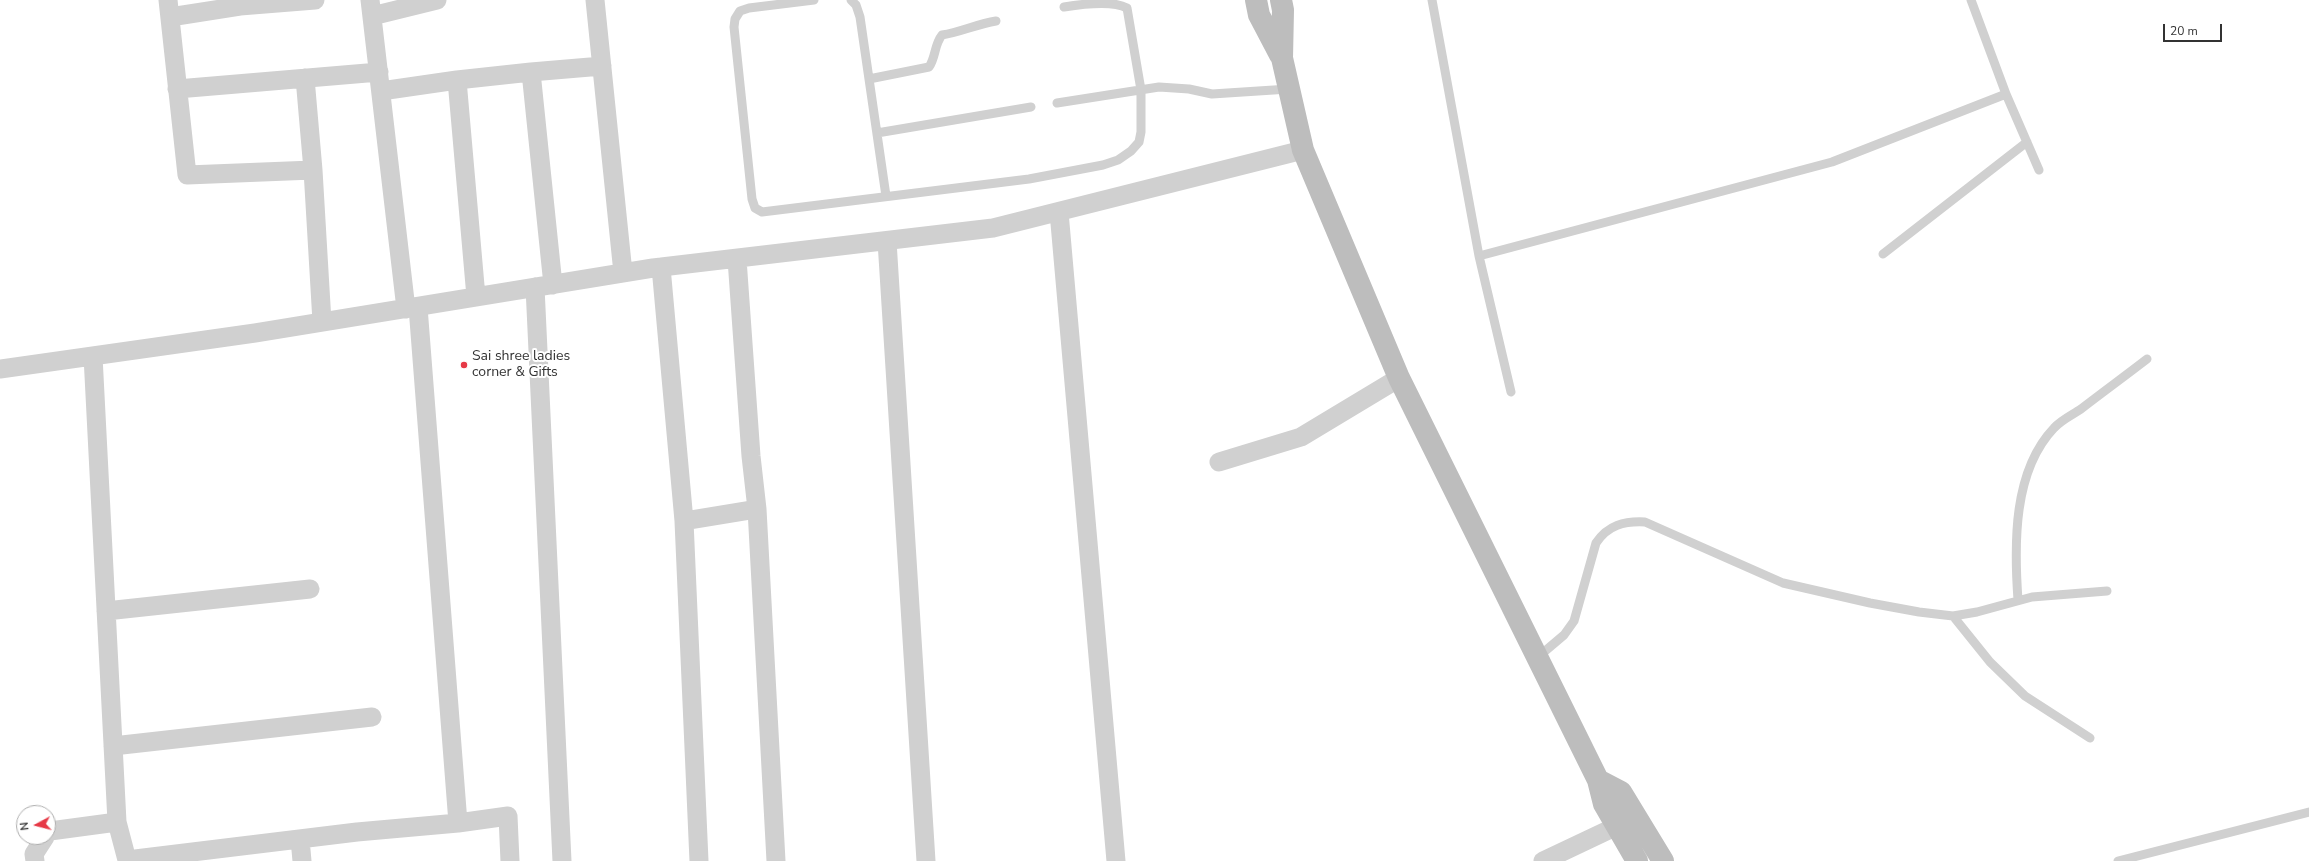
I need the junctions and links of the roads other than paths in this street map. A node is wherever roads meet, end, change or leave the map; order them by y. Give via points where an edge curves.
1 (315, 0) edge
2 (438, 0) edge
3 (595, 0) edge
4 (814, 0) edge
5 (851, 0) edge
6 (1256, 0) edge
7 (1281, 0) edge
8 (1432, 0) edge
9 (1971, 0) edge
10 (239, 3) edge
11 (1064, 7) dead end
12 (371, 8) edge
13 (169, 9) edge
14 (996, 22) dead end
15 (1282, 58) junction
16 (602, 66) junction
17 (379, 72) junction
18 (531, 72) junction
19 (305, 78) junction
20 (869, 79) junction
21 (457, 80) junction
22 (177, 89) junction
23 (1289, 89) junction
24 (1141, 90) junction
25 (381, 91) junction
26 (2006, 94) junction
27 (1057, 103) dead end
28 (1031, 107) dead end
29 (877, 133) junction
30 (2027, 142) junction
31 (1303, 150) junction
32 (313, 170) junction
33 (2039, 170) dead end
34 (886, 196) junction
35 (1059, 212) junction
36 (887, 241) junction
37 (1884, 254) dead end
38 (1479, 256) junction
39 (737, 259) junction
40 (661, 267) junction
41 (623, 273) junction
42 (544, 286) junction
43 (476, 297) junction
44 (412, 308) junction
45 (322, 322) junction
46 (93, 356) junction
47 (2147, 359) dead end
48 (0, 369) edge
49 (1399, 378) junction
50 (1511, 392) dead end
51 (1219, 462) dead end
52 (757, 509) junction
53 (684, 521) junction
54 (310, 589) dead end
55 (2107, 591) dead end
56 (2018, 600) junction
57 (106, 611) junction
58 (1953, 616) junction
59 (1538, 657) junction
60 (372, 717) dead end
61 (2090, 738) dead end
62 (113, 746) junction
63 (1598, 780) junction
64 (2309, 812) edge
65 (117, 822) junction
66 (458, 823) junction
67 (1617, 826) junction
68 (56, 830) edge
69 (300, 839) junction
70 (40, 845) edge
71 (35, 861) edge
72 (302, 861) edge
73 (510, 861) edge
74 (562, 861) edge
75 (699, 861) edge
76 (776, 861) edge
77 (926, 861) edge
78 (1116, 861) edge
79 (1543, 861) edge
80 (1637, 861) edge
81 (1663, 861) edge
82 (2118, 861) edge

1 - 10 street
2 - 12 street
3 - 16 street
4 - 34 lane via 750,8 740,11 735,19 738,70 755,208 762,212 774,212
5 - 20 lane via 856,5 860,17
6 - 15 street via 1259,15
7 - 15 street
8 - 38 lane
9 - 26 lane
10 - 13 street
11 - 24 lane via 1115,0 1127,8
12 - 17 street
13 - 22 street
14 - 20 lane via 942,35 936,44 930,67
15 - 23 street
16 - 18 street
16 - 41 street
17 - 19 street
17 - 25 street
18 - 21 street
18 - 42 street
19 - 22 street
19 - 32 street
20 - 29 lane
21 - 25 street
21 - 43 street
22 - 32 street via 188,175
23 - 24 lane via 1212,94 1170,87
23 - 31 street
24 - 27 lane
24 - 34 lane via 1139,142 1118,160 1029,179
25 - 44 street
26 - 30 lane
26 - 38 lane via 1832,162
28 - 29 lane
29 - 34 lane
30 - 33 lane
30 - 37 lane
31 - 35 street
31 - 49 street
32 - 45 street
35 - 36 street via 994,228
35 - 78 street
36 - 39 street
36 - 77 street
38 - 50 lane
39 - 40 street
39 - 52 street
40 - 41 street
40 - 53 street
41 - 42 street
42 - 43 street
42 - 74 street
43 - 44 street
44 - 45 street
44 - 66 street
45 - 46 street
46 - 48 street
46 - 57 street
47 - 56 lane via 2055,427 2040,444 2029,469 2020,504
49 - 51 street via 1301,436
49 - 59 street
52 - 53 street
52 - 76 street
53 - 75 street
54 - 57 street
55 - 56 lane
56 - 58 lane
57 - 62 street
58 - 59 lane via 1870,603 1783,583 1645,522 1632,521 1604,532 1596,543 1574,621 1564,636
58 - 61 lane via 1990,662 2025,696
59 - 63 street
60 - 62 street
62 - 65 street
63 - 67 street via 1604,804
63 - 81 street via 1621,792
64 - 82 lane
65 - 68 street
65 - 69 street via 127,860
66 - 69 street
66 - 73 street via 508,816
67 - 79 street
67 - 80 street
69 - 72 street
70 - 71 street via 34,854

